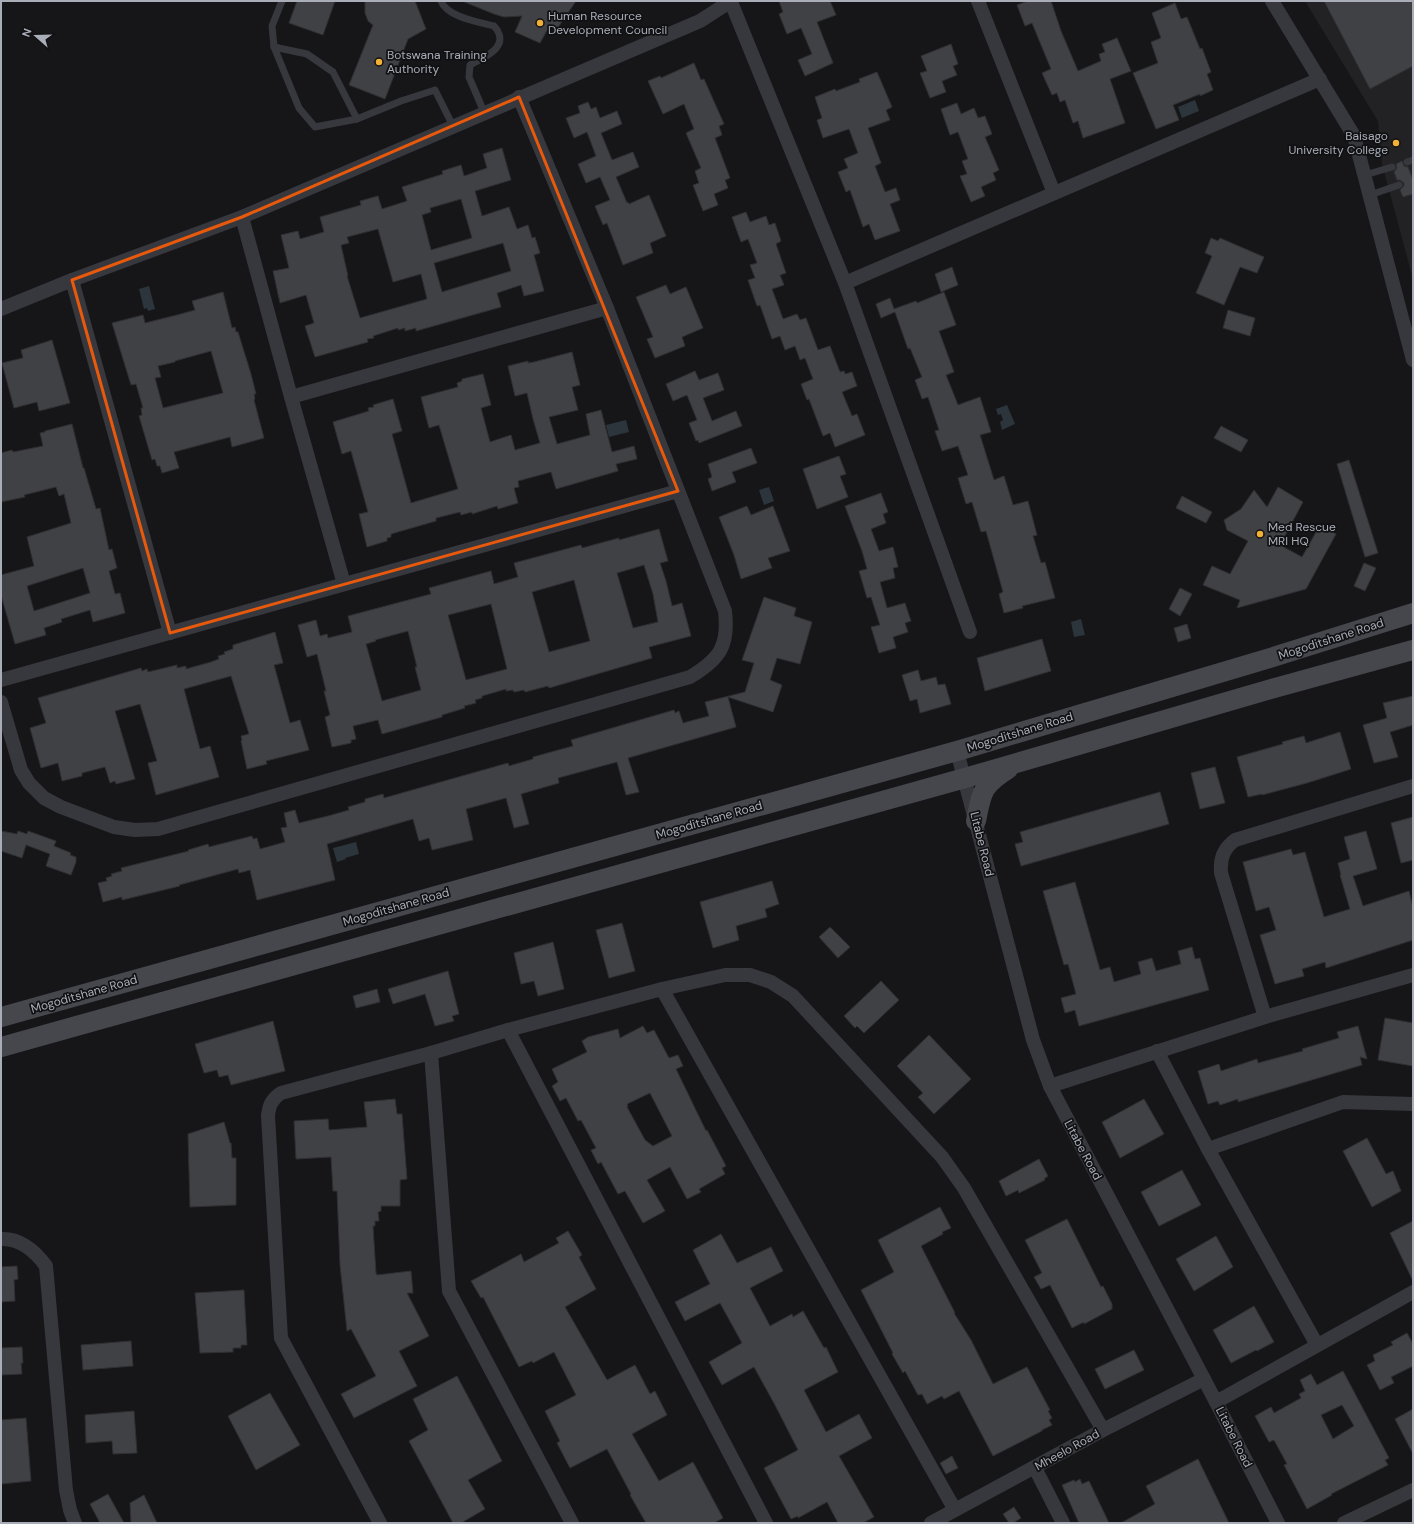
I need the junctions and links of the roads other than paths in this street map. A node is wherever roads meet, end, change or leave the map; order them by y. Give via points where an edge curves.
1 (282, 1) edge
2 (441, 1) edge
3 (731, 1) edge
4 (978, 1) edge
5 (1272, 1) edge
6 (274, 46) junction
7 (1320, 79) junction
8 (519, 97) junction
9 (484, 112) junction
10 (357, 119) junction
11 (453, 126) junction
12 (1392, 167) dead end
13 (1365, 175) junction
14 (1398, 185) dead end
15 (1054, 193) junction
16 (1370, 195) junction
17 (242, 217) junction
18 (72, 280) junction
19 (845, 283) junction
20 (607, 308) junction
21 (1, 309) edge
22 (1413, 360) edge
23 (291, 397) junction
24 (678, 491) junction
25 (344, 584) junction
26 (1413, 604) edge
27 (1405, 615) edge
28 (970, 632) dead end
29 (170, 633) junction
30 (1413, 650) edge
31 (1, 680) edge
32 (1, 702) edge
33 (957, 751) junction
34 (1016, 763) junction
35 (965, 778) junction
36 (1413, 786) edge
37 (976, 821) junction
38 (1413, 975) edge
39 (662, 989) junction
40 (7, 1013) edge
41 (1265, 1017) junction
42 (508, 1030) junction
43 (1, 1047) edge
44 (1157, 1051) junction
45 (431, 1053) junction
46 (1050, 1086) junction
47 (1413, 1104) edge
48 (1208, 1149) junction
49 (1, 1239) edge
50 (1413, 1292) edge
51 (1317, 1345) junction
52 (1204, 1379) junction
53 (1216, 1402) junction
54 (1103, 1430) junction
55 (1035, 1468) junction
56 (1413, 1490) edge
57 (955, 1510) junction
58 (75, 1523) edge
59 (380, 1523) edge
60 (572, 1523) edge
61 (766, 1523) edge
62 (931, 1523) edge
63 (1063, 1523) edge
64 (1278, 1523) edge
65 (1344, 1523) edge

1 - 6 lane via 272,26
2 - 9 lane via 454,15 494,26 500,35 500,44 494,51 470,65 468,77
3 - 8 street via 700,21
3 - 19 street
4 - 15 street
5 - 7 street
6 - 10 lane via 307,54 333,72
6 - 10 lane via 299,108 315,127
7 - 13 street via 1354,136
7 - 15 street
8 - 9 street
8 - 20 street
9 - 11 street
10 - 11 lane via 435,90
11 - 17 street
12 - 13 lane
13 - 16 street
14 - 16 lane
15 - 19 street
16 - 22 street
17 - 18 street
17 - 23 street
18 - 21 street
18 - 29 street
19 - 28 street
20 - 23 street
20 - 24 street
23 - 25 street
24 - 25 street
24 - 32 street via 725,611 727,627 724,644 716,658 690,677 158,829 114,827 44,798 29,783 21,770
25 - 29 street
26 - 27 street
27 - 33 main road, Mogoditshane Road
29 - 31 street
30 - 34 main road
33 - 35 street, Litabe Road
33 - 40 main road, Mogoditshane Road
34 - 35 main road
34 - 37 main road via 994,778 984,790
35 - 37 street, Litabe Road
35 - 43 main road
36 - 41 street via 1235,840 1228,845 1220,863 1221,873
37 - 46 street, Litabe Road via 1033,1040
38 - 41 street
39 - 42 street
39 - 54 street via 725,975 750,975 771,982 793,996 942,1157 964,1188
39 - 57 street
41 - 44 street
42 - 45 street
42 - 61 street
44 - 46 street
44 - 48 street
45 - 59 street via 281,1093 276,1096 269,1108 281,1338
45 - 60 street via 449,1291
46 - 52 street, Litabe Road
47 - 48 street via 1343,1102
48 - 51 street
49 - 58 street via 28,1246 46,1266 66,1490
50 - 51 street
51 - 53 street
52 - 53 street, Litabe Road
52 - 54 street, Mheelo Road
53 - 64 street, Litabe Road
54 - 55 street, Mheelo Road
55 - 57 street, Mheelo Road
55 - 63 street
56 - 65 street
57 - 62 street, Mheelo Road

